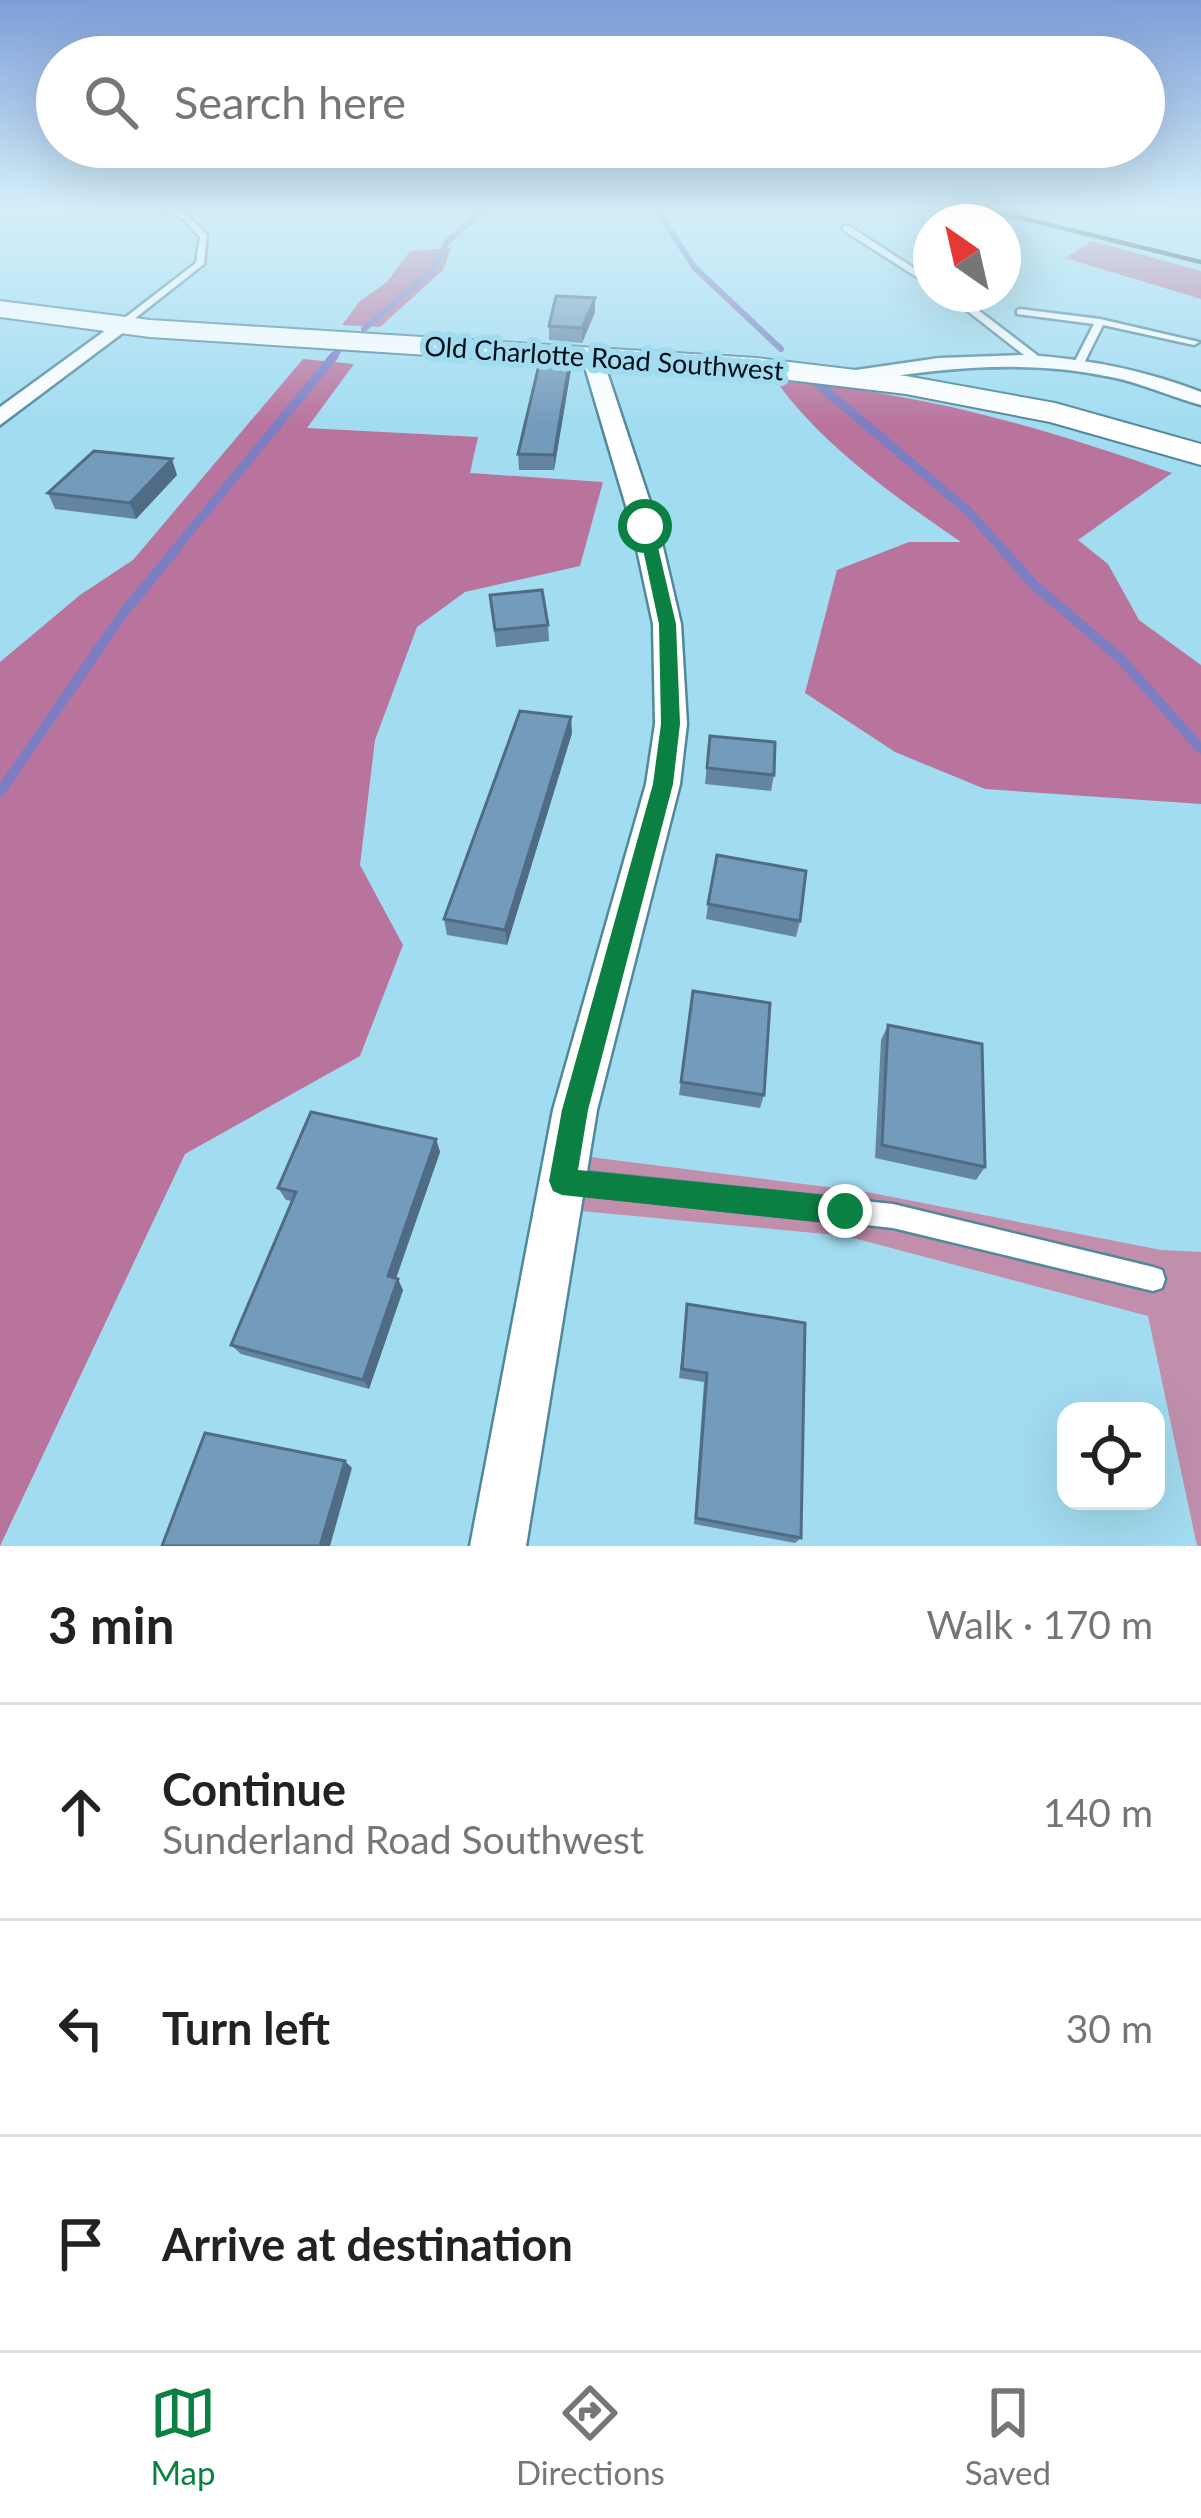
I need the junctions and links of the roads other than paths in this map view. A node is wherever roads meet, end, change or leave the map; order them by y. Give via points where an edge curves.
1 (178, 281) edge
2 (0, 309) edge
3 (974, 312) edge
4 (1020, 312) dead end
5 (1100, 322) junction
6 (122, 325) junction
7 (1194, 342) dead end
8 (1033, 357) junction
9 (592, 358) junction
10 (1078, 365) junction
11 (849, 377) junction
12 (1201, 399) edge
13 (0, 418) edge
14 (1201, 455) edge
15 (562, 1181) junction
16 (1153, 1279) dead end
17 (498, 1546) edge

1 - 6 lane
2 - 6 street, Old Charlotte Road Southwest
3 - 8 lane
4 - 5 lane
5 - 7 lane
5 - 10 lane
6 - 9 street, Old Charlotte Road Southwest
6 - 13 street
8 - 10 street
8 - 11 street
9 - 11 street, Old Charlotte Road Southwest
9 - 15 street via 668,624 670,724 663,784
10 - 12 street
11 - 14 street, Old Charlotte Road Southwest via 1036,408
15 - 16 lane via 893,1216
15 - 17 street

